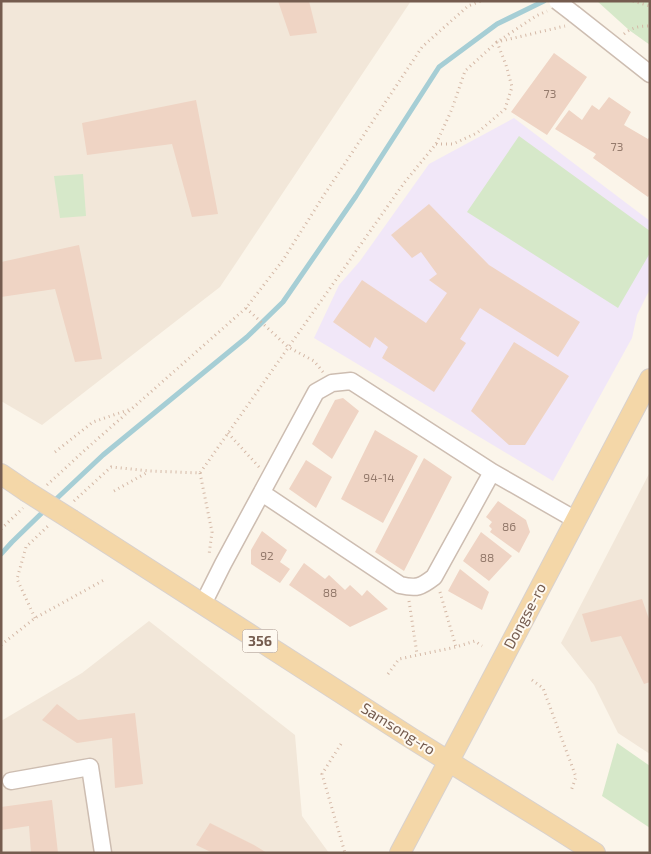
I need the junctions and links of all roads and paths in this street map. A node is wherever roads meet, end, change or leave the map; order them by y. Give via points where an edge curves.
1 (481, 1) edge
2 (633, 1) edge
3 (468, 4) edge
4 (554, 5) edge
5 (650, 6) edge
6 (572, 19) junction
7 (650, 26) edge
8 (624, 35) dead end
9 (497, 42) junction
10 (650, 74) edge
11 (436, 144) junction
12 (246, 308) junction
13 (288, 347) junction
14 (323, 373) dead end
15 (650, 379) edge
16 (134, 408) junction
17 (228, 433) junction
18 (55, 452) dead end
19 (259, 467) dead end
20 (150, 471) junction
21 (492, 472) junction
22 (200, 473) junction
23 (1, 474) edge
24 (114, 491) dead end
25 (262, 493) junction
26 (31, 496) junction
27 (65, 515) junction
28 (576, 520) junction
29 (1, 529) edge
30 (209, 556) dead end
31 (104, 580) dead end
32 (440, 592) dead end
33 (409, 600) dead end
34 (203, 604) junction
35 (36, 618) junction
36 (1, 645) edge
37 (482, 646) dead end
38 (456, 647) junction
39 (417, 654) junction
40 (388, 674) dead end
41 (532, 680) dead end
42 (341, 744) dead end
43 (449, 761) junction
44 (11, 781) dead end
45 (571, 791) dead end
46 (102, 853) edge
47 (345, 853) edge
48 (400, 853) edge
49 (595, 853) edge

1 - 3 path
2 - 5 path
3 - 12 path via 422,47 283,260
4 - 6 street, bridge
4 - 9 path
6 - 9 path
6 - 10 street
7 - 8 path via 640,26
9 - 11 path via 465,71
9 - 11 path via 512,87 505,109 477,133 454,144
11 - 13 path via 404,183
12 - 13 path
12 - 16 path
13 - 14 path via 314,361
13 - 17 path
15 - 28 main road, Dongse-ro
16 - 18 path via 93,422
16 - 26 path
17 - 19 path
17 - 22 path
20 - 22 path
20 - 24 path
20 - 27 path via 111,467
21 - 25 street via 351,381 332,383 316,392
21 - 25 street via 434,577 417,587 400,585
21 - 28 street
22 - 30 path via 212,532
23 - 26 main road, 356
25 - 34 street
26 - 27 main road, 356, bridge
26 - 29 path
27 - 34 main road, Samsong-ro / 356
27 - 35 path via 26,547 17,579
28 - 43 main road, Dongse-ro
31 - 35 path
32 - 38 path
33 - 39 path
34 - 43 main road, Samsong-ro / 356
35 - 36 path
37 - 38 path via 475,642
38 - 39 path
39 - 40 path via 398,659
41 - 45 path via 544,688 576,777
42 - 47 path via 322,774
43 - 48 main road, Dongse-ro
43 - 49 main road, Samsong-ro / 356
44 - 46 street via 90,767

